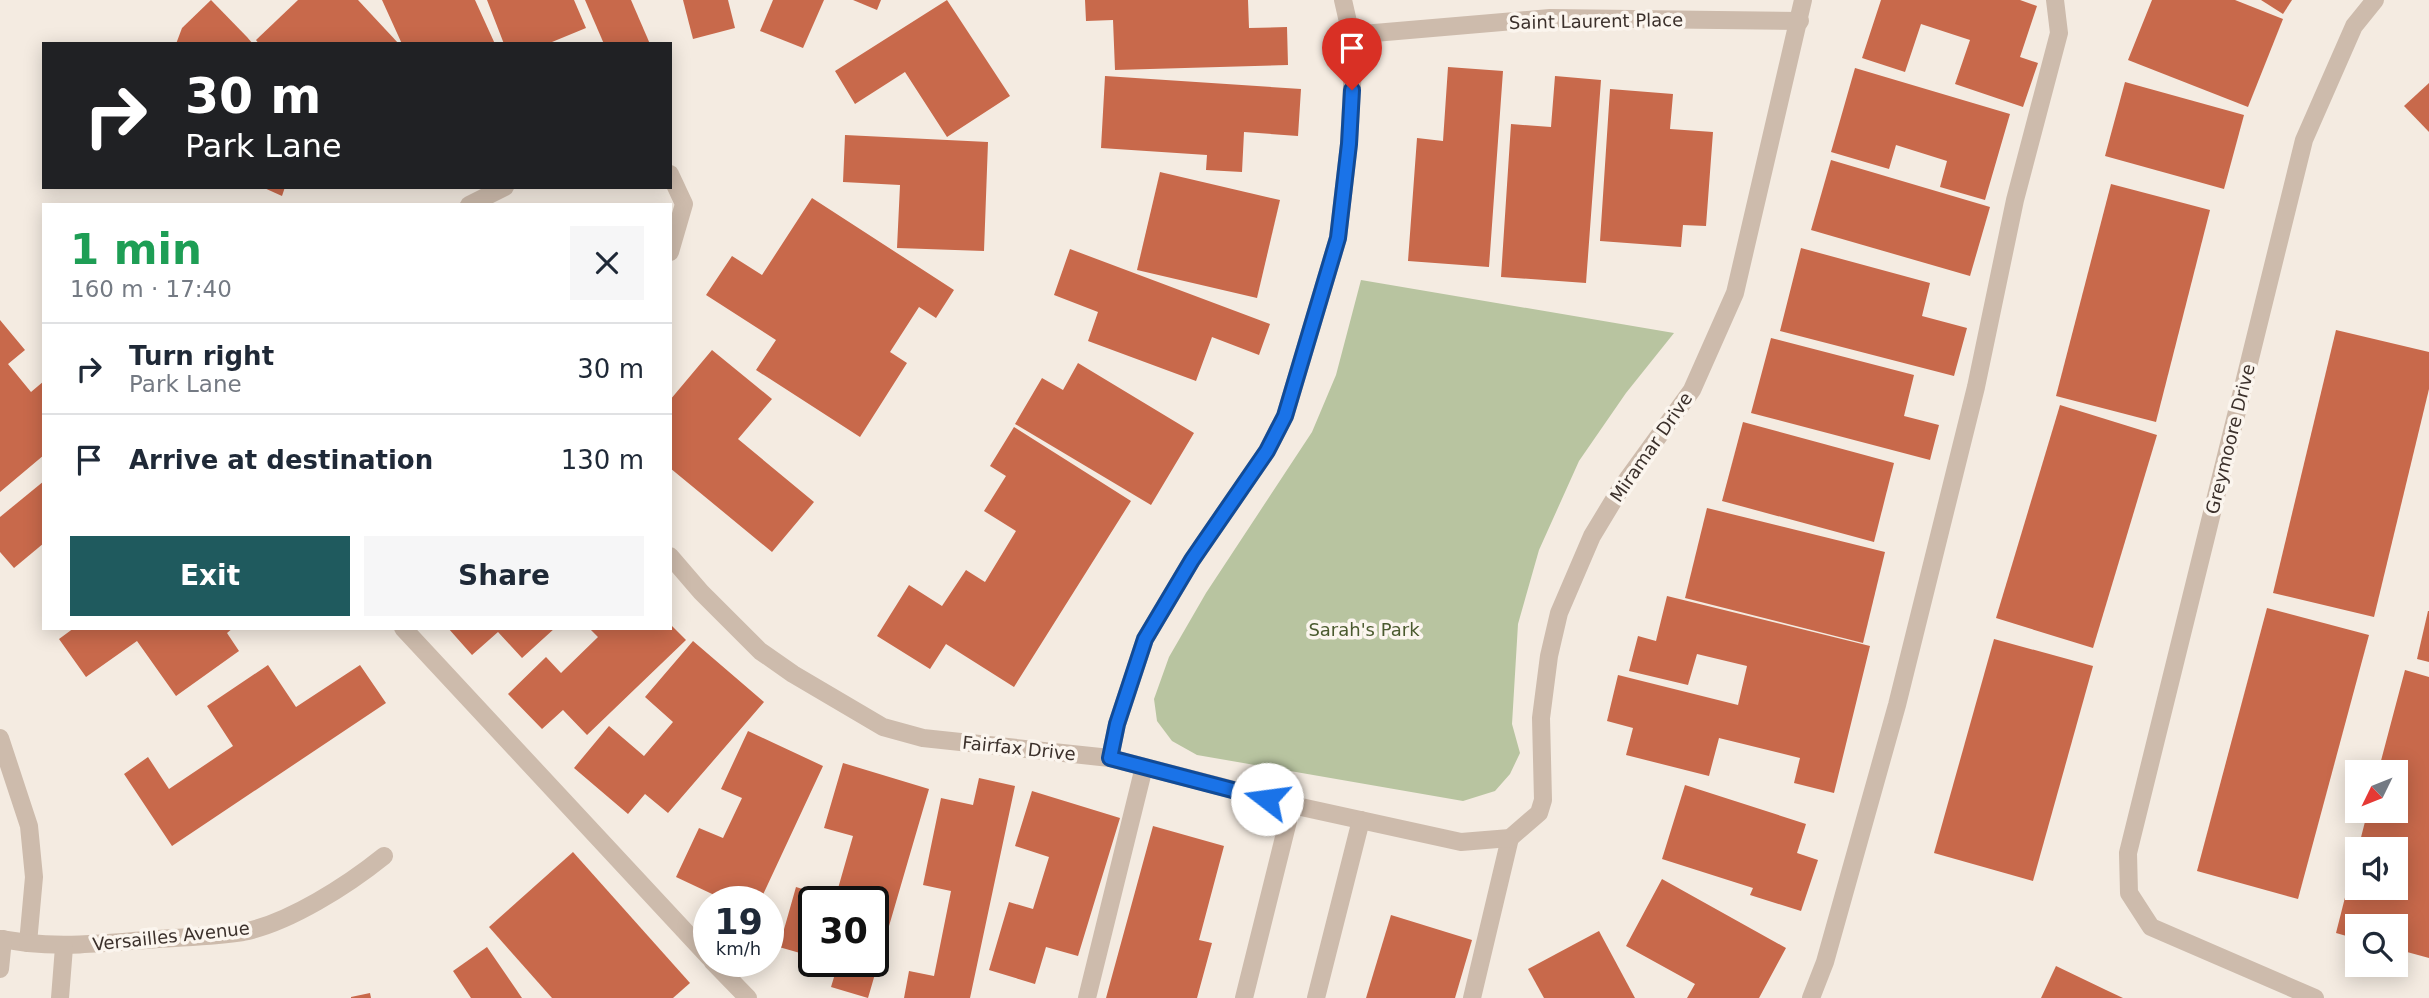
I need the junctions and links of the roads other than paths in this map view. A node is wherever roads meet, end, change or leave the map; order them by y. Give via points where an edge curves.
1 (1343, 0) edge
2 (1803, 0) edge
3 (2055, 0) edge
4 (2375, 0) edge
5 (1800, 21) junction
6 (1351, 35) junction
7 (672, 178) edge
8 (501, 189) edge
9 (473, 203) edge
10 (672, 245) edge
11 (672, 558) edge
12 (405, 630) edge
13 (0, 738) edge
14 (1110, 758) junction
15 (1144, 767) junction
16 (1292, 805) junction
17 (1361, 820) junction
18 (1510, 838) junction
19 (384, 856) dead end
20 (2, 939) edge
21 (693, 941) edge
22 (28, 943) junction
23 (64, 947) junction
24 (0, 969) edge
25 (728, 977) edge
26 (60, 998) edge
27 (748, 998) edge
28 (1087, 998) edge
29 (1244, 998) edge
30 (1316, 998) edge
31 (1472, 998) edge
32 (1811, 998) edge
33 (2315, 998) edge

1 - 6 street
2 - 5 street, Miramar Drive
3 - 32 street via 2059,33 2015,200 1973,401 1894,718
4 - 33 street, Greymoore Drive via 2354,26 2304,140 2128,853 2129,893 2151,927
5 - 6 street, Saint Laurent Place via 1550,18
5 - 18 street, Miramar Drive via 1735,293 1692,390 1592,536 1559,612 1541,718 1543,800 1539,813
6 - 14 street via 1349,144 1338,238 1285,416 1145,639
7 - 10 street via 684,204
8 - 9 street
11 - 14 street, Fairfax Drive via 760,651 883,727 923,738
12 - 21 street
13 - 22 street via 29,826 34,877
14 - 15 street, Fairfax Drive
15 - 16 street, Fairfax Drive
15 - 28 street
16 - 17 street, Fairfax Drive
16 - 29 street
17 - 18 street, Fairfax Drive via 1461,842
17 - 30 street
18 - 31 street
19 - 23 street, Versailles Avenue via 357,878 311,904 244,932
20 - 22 street, Versailles Avenue
20 - 24 street, Versailles Avenue
22 - 23 street, Versailles Avenue
23 - 26 street
25 - 27 street

